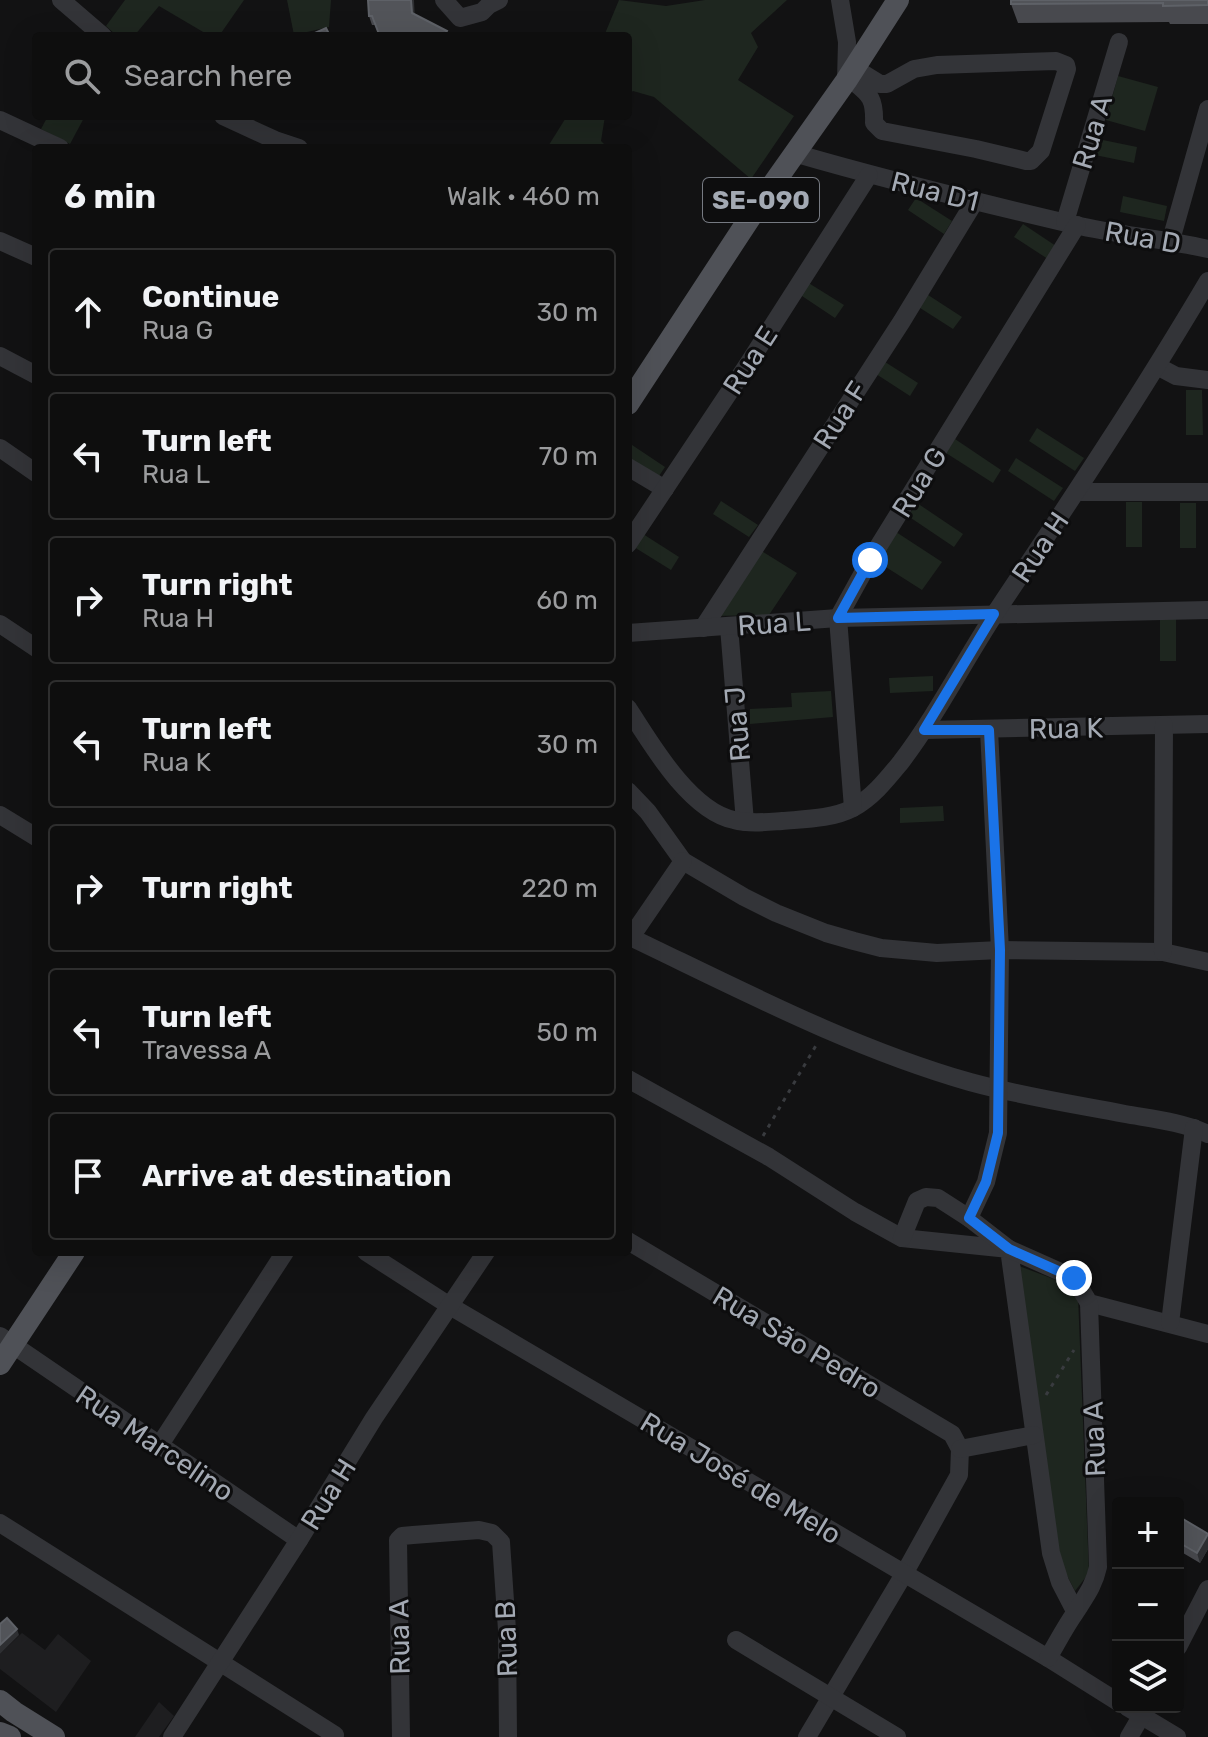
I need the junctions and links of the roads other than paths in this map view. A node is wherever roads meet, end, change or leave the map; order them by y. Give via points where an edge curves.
1 (61, 0) edge
2 (444, 0) edge
3 (499, 0) edge
4 (840, 0) edge
5 (898, 0) edge
6 (98, 32) edge
7 (1119, 42) dead end
8 (849, 75) junction
9 (0, 104) edge
10 (1208, 109) edge
11 (230, 120) edge
12 (5, 122) edge
13 (52, 144) edge
14 (273, 144) edge
15 (794, 153) junction
16 (869, 175) junction
17 (975, 201) junction
18 (1071, 224) junction
19 (1171, 240) junction
20 (0, 241) edge
21 (1208, 249) edge
22 (32, 255) edge
23 (1208, 281) edge
24 (0, 356) edge
25 (1157, 366) junction
26 (32, 373) edge
27 (1208, 380) edge
28 (632, 396) edge
29 (0, 448) edge
30 (632, 469) edge
31 (32, 470) edge
32 (665, 489) junction
33 (1077, 492) junction
34 (1208, 492) edge
35 (632, 538) edge
36 (1208, 610) edge
37 (994, 614) junction
38 (838, 618) junction
39 (0, 624) edge
40 (729, 627) junction
41 (703, 628) junction
42 (632, 633) edge
43 (32, 645) edge
44 (632, 714) edge
45 (1208, 724) edge
46 (1164, 725) junction
47 (924, 730) junction
48 (989, 730) junction
49 (632, 795) edge
50 (853, 808) junction
51 (0, 815) edge
52 (745, 822) junction
53 (32, 835) edge
54 (683, 861) junction
55 (632, 932) edge
56 (632, 937) edge
57 (1000, 950) junction
58 (1163, 952) junction
59 (1208, 962) edge
60 (632, 1081) edge
61 (999, 1090) junction
62 (1201, 1131) edge
63 (969, 1218) junction
64 (902, 1238) junction
65 (632, 1243) edge
66 (1009, 1249) junction
67 (71, 1256) edge
68 (282, 1256) edge
69 (372, 1256) edge
70 (483, 1256) edge
71 (1089, 1303) junction
72 (450, 1306) junction
73 (1170, 1323) junction
74 (1208, 1334) edge
75 (4, 1349) edge
76 (1033, 1427) junction
77 (159, 1446) junction
78 (960, 1449) junction
79 (0, 1523) edge
80 (399, 1539) joint
81 (299, 1540) junction
82 (904, 1574) junction
83 (1208, 1589) edge
84 (1075, 1611) junction
85 (736, 1640) dead end
86 (1181, 1641) edge
87 (1048, 1658) junction
88 (221, 1662) junction
89 (831, 1698) junction
90 (1112, 1698) edge
91 (0, 1701) edge
92 (1137, 1713) edge
93 (1142, 1713) edge
94 (0, 1733) edge
95 (335, 1735) edge
96 (10, 1737) edge
97 (54, 1737) edge
98 (172, 1737) edge
99 (401, 1737) edge
100 (508, 1737) edge
101 (807, 1737) edge
102 (897, 1737) edge
103 (1129, 1737) edge
104 (1177, 1737) edge

1 - 6 street
2 - 3 street via 460,18
4 - 8 street
5 - 8 main road, SE-090
7 - 18 street, Rua A
8 - 8 street via 872,99 874,123 882,131 1031,161 1041,151 1067,69 1056,61 937,65 914,69 887,84
8 - 15 main road, SE-090
9 - 12 street
10 - 19 street
11 - 14 street
12 - 13 street
15 - 16 street, Rua D1
15 - 28 main road, SE-090
16 - 17 street, Rua D1
16 - 32 street, Rua E
17 - 18 street, Rua D1
17 - 41 street, Rua F
18 - 19 street, Rua D
18 - 38 street, Rua G
19 - 21 street, Rua D
20 - 22 street
23 - 25 street, Rua H
24 - 26 street
25 - 27 street via 1176,376
25 - 33 street, Rua H
29 - 31 street
30 - 32 street
32 - 35 street, Rua E
33 - 34 street
33 - 37 street, Rua H
36 - 37 street, Rua L
37 - 38 street, Rua L
37 - 47 street, Rua H
38 - 40 street, Rua L
38 - 50 street
39 - 43 street
40 - 41 street, Rua L
40 - 52 street, Rua J
41 - 42 street, Rua L
44 - 52 street, Rua H via 663,762 702,804
45 - 46 street, Rua K
46 - 48 street, Rua K
46 - 58 street
47 - 48 street, Rua K
47 - 50 street, Rua H via 878,789
48 - 57 street
49 - 54 street
50 - 52 street, Rua H via 803,820
51 - 53 street
54 - 55 street
54 - 57 street via 776,913 854,941 937,953
56 - 61 street via 852,1041
57 - 58 street
57 - 61 street
58 - 59 street
60 - 64 street
61 - 62 street
61 - 63 street via 993,1158
62 - 73 street
63 - 64 street via 938,1198 923,1197
63 - 66 street
64 - 66 street
65 - 78 street, Rua São Pedro via 952,1434
66 - 71 street via 1074,1278
66 - 76 street
67 - 75 main road
68 - 77 street
69 - 72 street, Rua José de Melo
70 - 72 street, Rua H
71 - 73 street
71 - 84 street, Rua A via 1099,1555 1095,1581
72 - 81 street, Rua H
72 - 82 street, Rua José de Melo
73 - 74 street
75 - 77 street, Rua Marcelino
76 - 78 street
76 - 84 street via 1054,1568
77 - 81 street, Rua Marcelino
78 - 82 street via 959,1475
79 - 88 street
80 - 99 street, Rua A
80 - 100 street, Rua B via 479,1530 501,1542
81 - 88 street, Rua H
82 - 87 street, Rua José de Melo
82 - 89 street
83 - 86 street
84 - 87 street, Rua A
85 - 89 street
87 - 90 street, Rua José de Melo
88 - 95 street
88 - 98 street, Rua H
89 - 101 street
89 - 102 street
91 - 97 main road
92 - 103 street
93 - 104 street
94 - 96 main road

